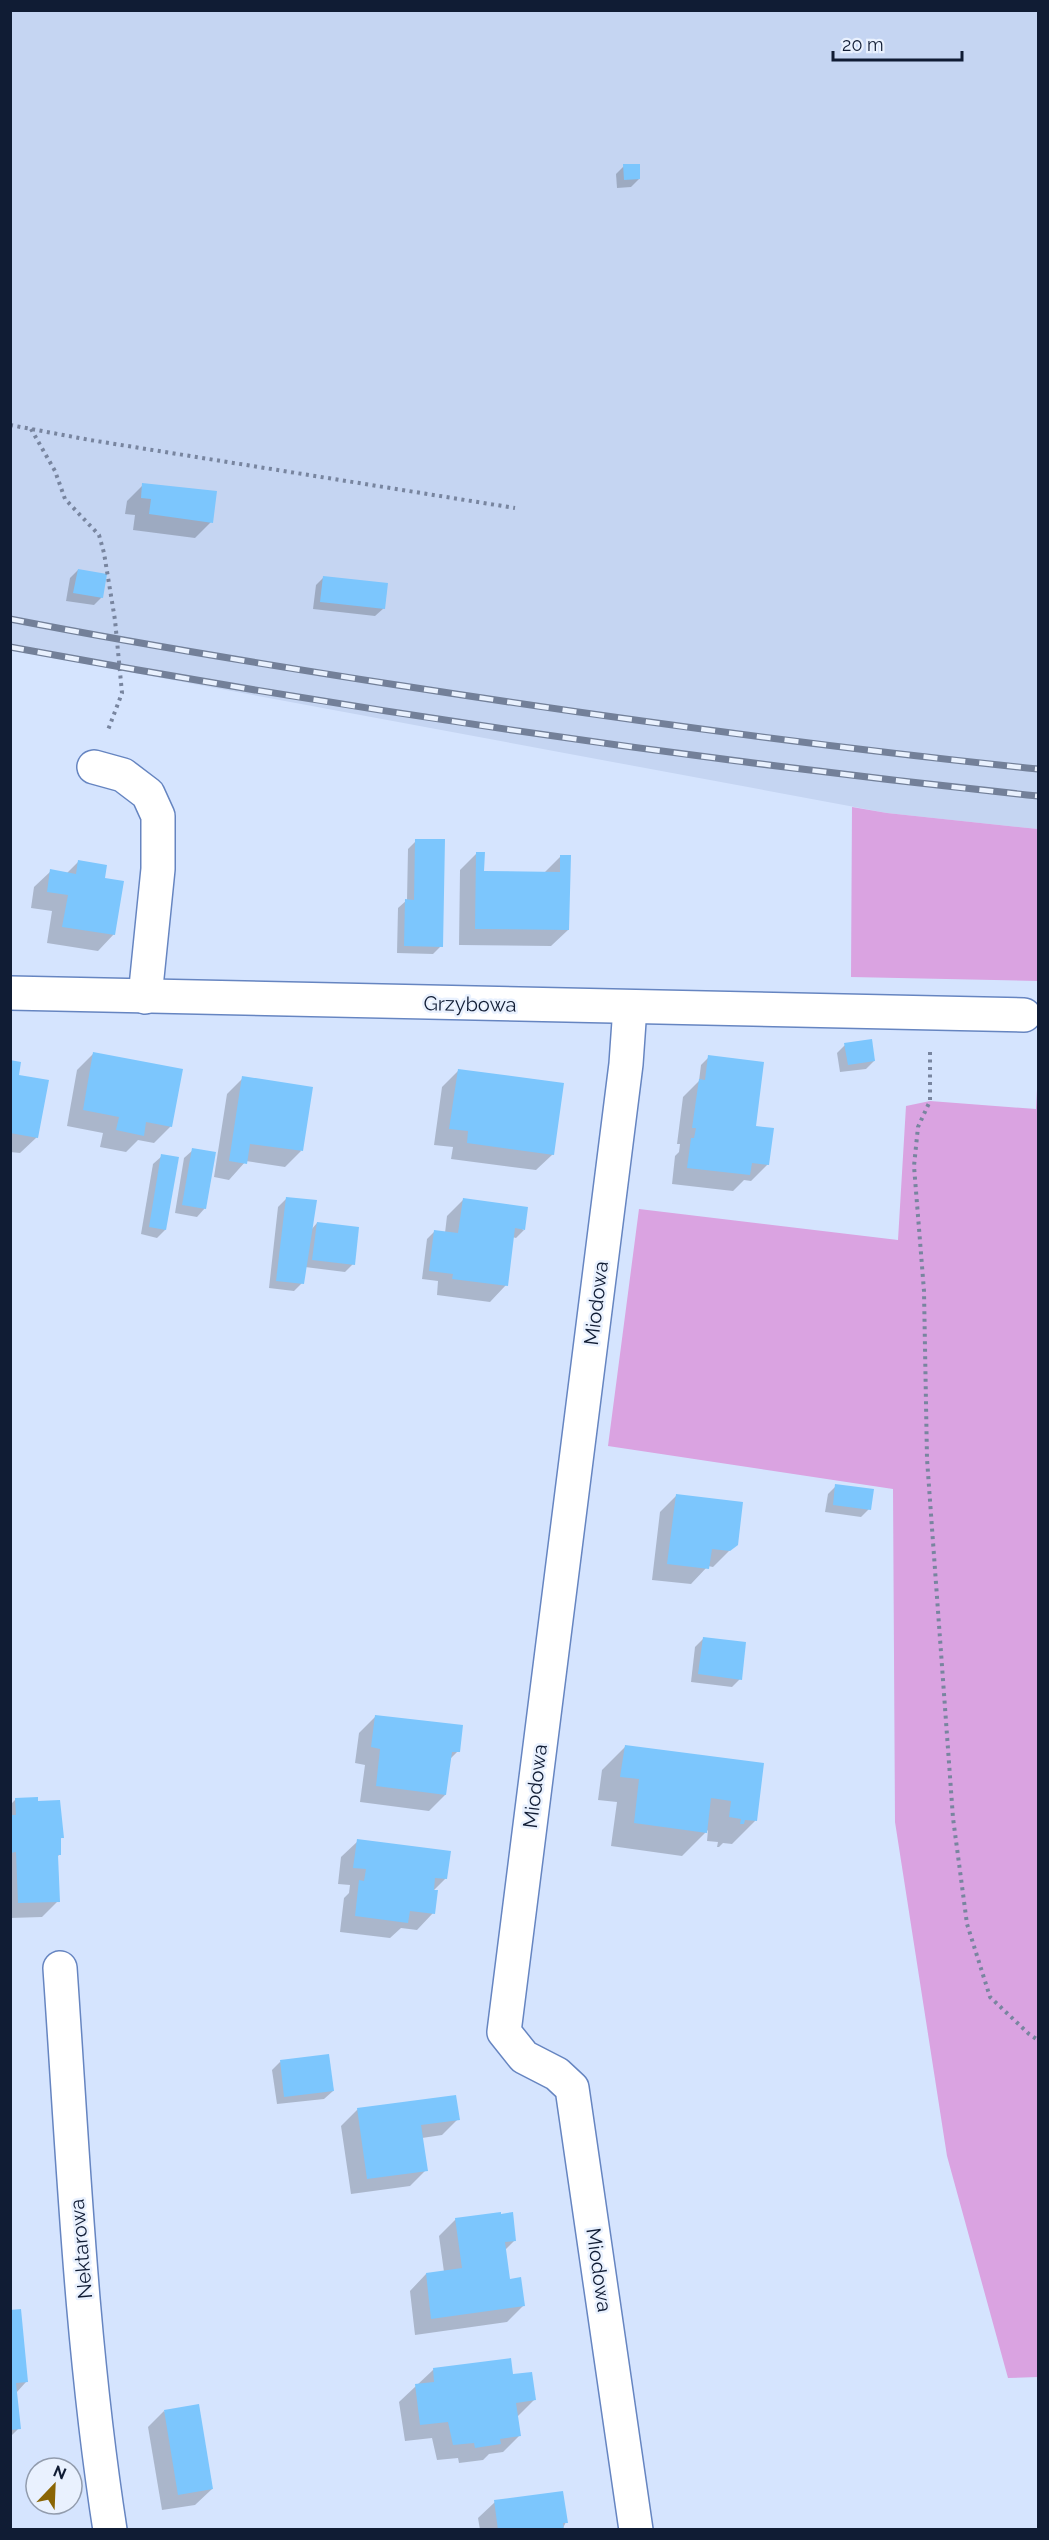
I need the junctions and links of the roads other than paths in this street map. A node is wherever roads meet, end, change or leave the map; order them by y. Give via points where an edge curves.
1 (94, 767) road end
2 (10, 993) edge
3 (145, 997) junction
4 (630, 1007) junction
5 (1024, 1015) dead end
6 (60, 1968) dead end
7 (110, 2529) edge
8 (636, 2529) edge

1 - 3 street via 123,775 148,794 158,816 158,869
2 - 3 street, Grzybowa
3 - 4 street, Grzybowa
4 - 5 street, Grzybowa
4 - 8 street, Miodowa via 504,2032 524,2057 557,2074 572,2088
6 - 7 street, Nektarowa via 81,2265 101,2476

